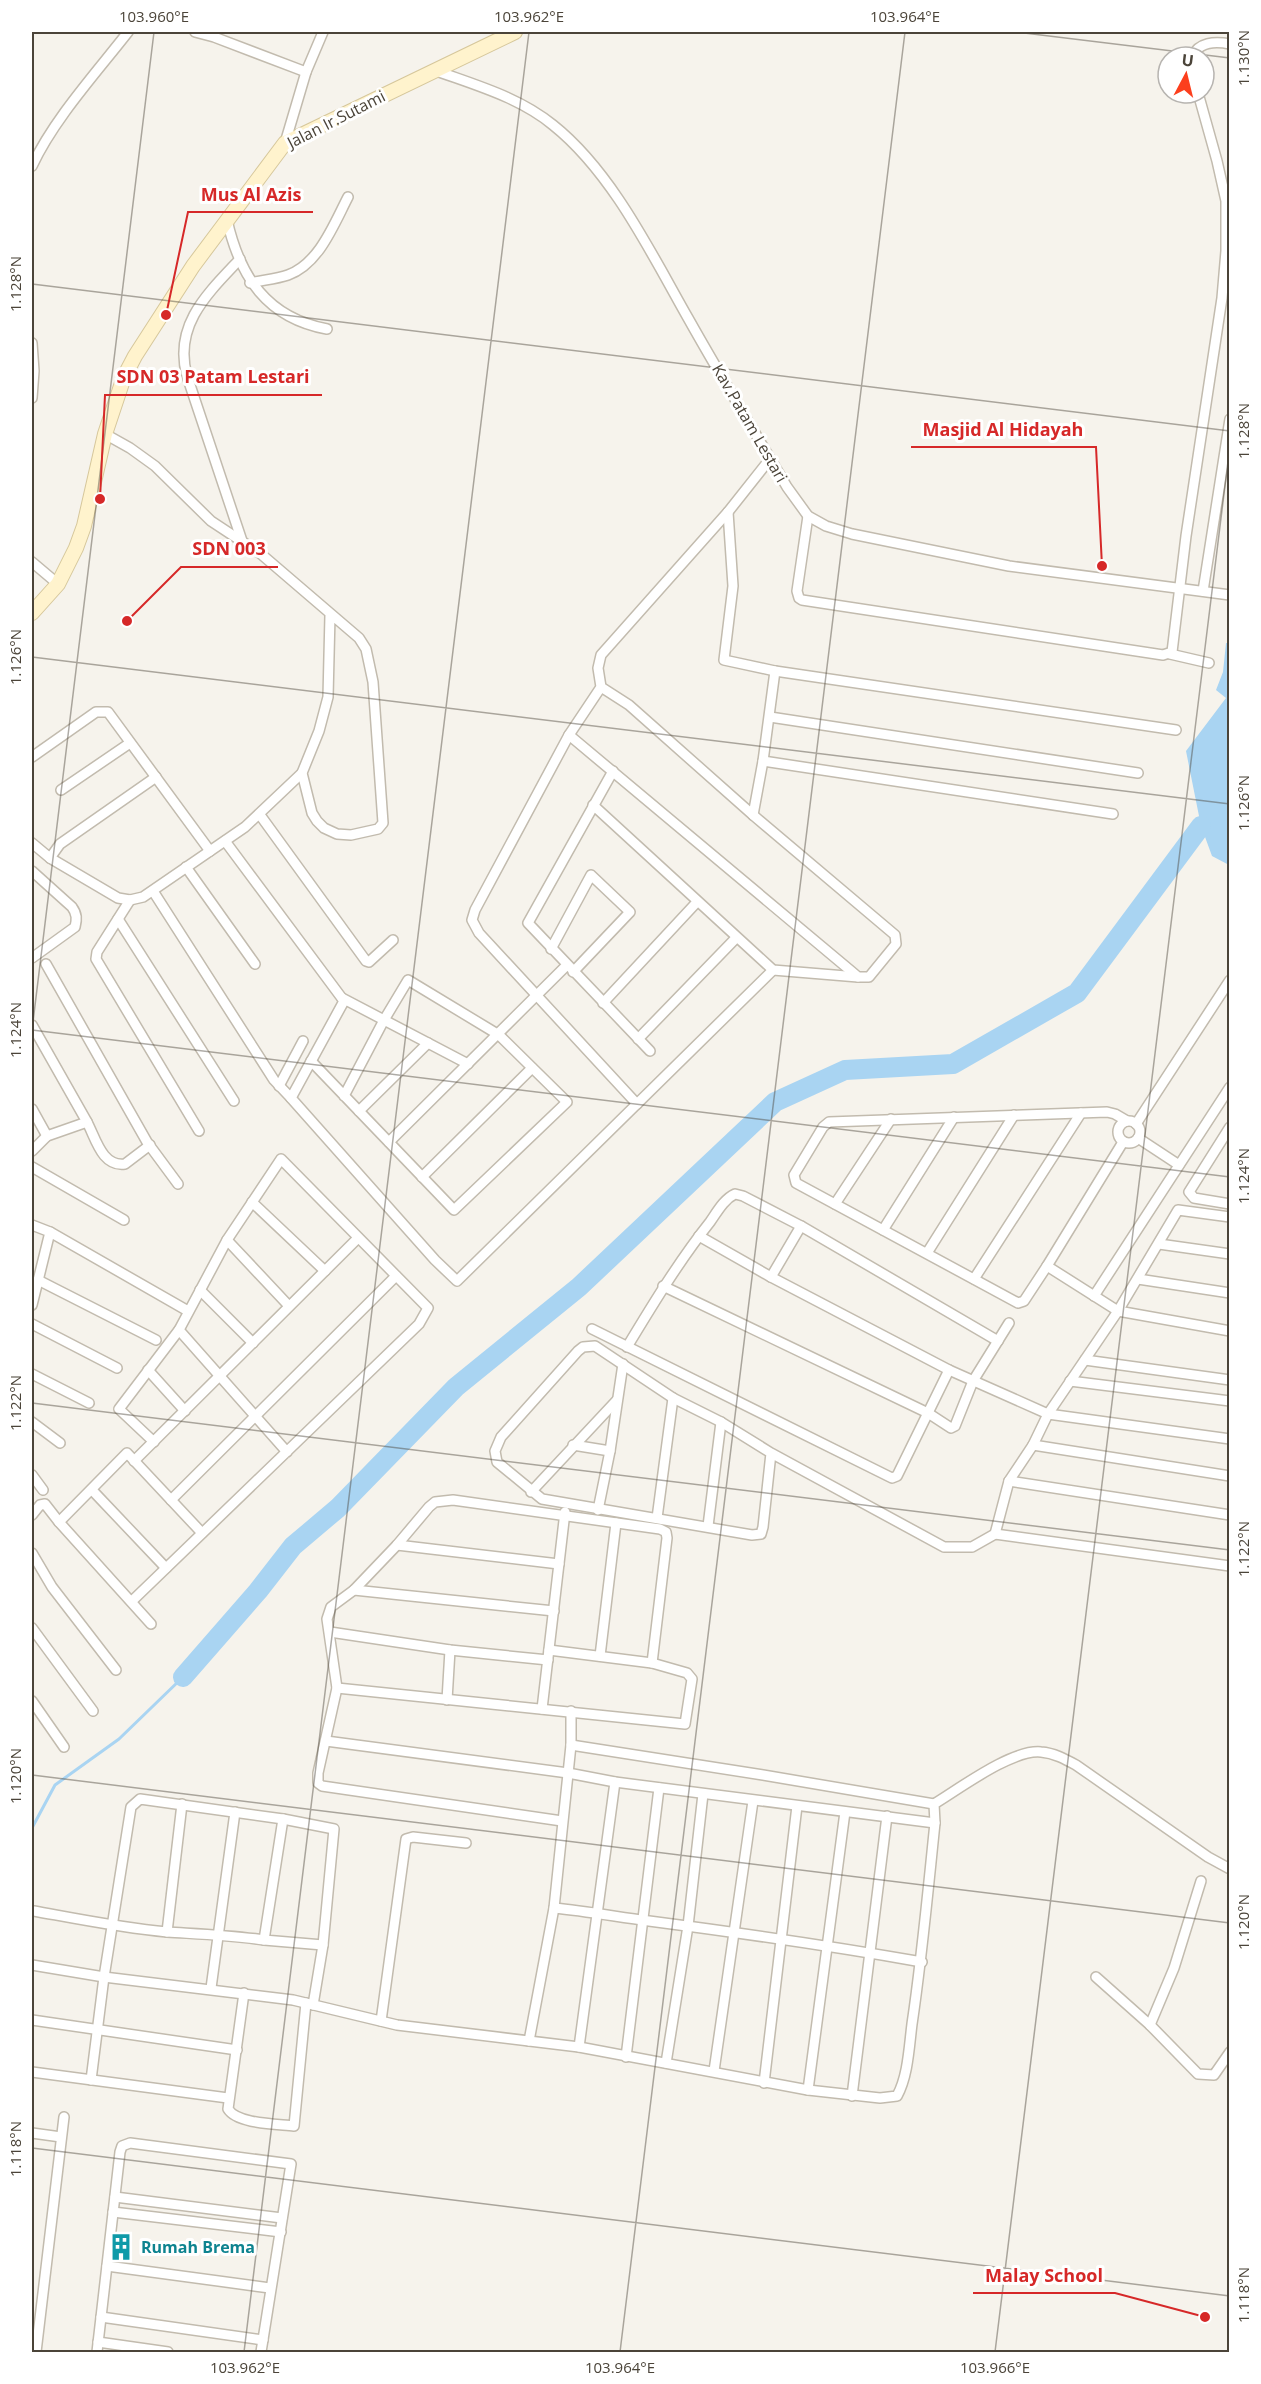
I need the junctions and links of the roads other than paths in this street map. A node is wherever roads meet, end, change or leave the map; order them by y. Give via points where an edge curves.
1 (128, 32) edge
2 (195, 32) edge
3 (323, 32) edge
4 (515, 32) edge
5 (1230, 44) edge
6 (1202, 45) edge
7 (434, 70) junction
8 (306, 72) junction
9 (1201, 105) edge
10 (285, 143) junction
11 (32, 166) edge
12 (348, 197) dead end
13 (227, 220) junction
14 (240, 259) junction
15 (250, 283) junction
16 (327, 329) dead end
17 (32, 343) edge
18 (32, 398) edge
19 (1230, 419) edge
20 (105, 434) junction
21 (770, 459) junction
22 (728, 512) junction
23 (808, 516) junction
24 (242, 541) junction
25 (32, 562) edge
26 (58, 584) junction
27 (1181, 589) junction
28 (1203, 591) junction
29 (1230, 595) edge
30 (32, 612) edge
31 (330, 615) junction
32 (1170, 654) junction
33 (1209, 663) dead end
34 (775, 670) junction
35 (601, 687) junction
36 (770, 717) junction
37 (1176, 730) dead end
38 (569, 735) junction
39 (130, 743) junction
40 (32, 757) edge
41 (764, 761) junction
42 (613, 771) junction
43 (302, 773) junction
44 (1138, 773) dead end
45 (156, 777) junction
46 (61, 790) dead end
47 (593, 805) junction
48 (1113, 814) dead end
49 (260, 815) junction
50 (753, 815) junction
51 (225, 841) junction
52 (32, 843) edge
53 (210, 851) junction
54 (50, 858) junction
55 (186, 867) junction
56 (32, 871) edge
57 (153, 891) junction
58 (130, 900) junction
59 (697, 902) junction
60 (118, 919) junction
61 (736, 938) junction
62 (393, 940) dead end
63 (32, 946) edge
64 (551, 949) junction
65 (35, 956) edge
66 (255, 963) dead end
67 (46, 964) dead end
68 (570, 969) junction
69 (773, 970) junction
70 (858, 977) junction
71 (1230, 980) edge
72 (535, 996) junction
73 (342, 998) junction
74 (603, 1003) junction
75 (384, 1020) junction
76 (32, 1025) edge
77 (499, 1035) junction
78 (638, 1039) junction
79 (303, 1041) dead end
80 (428, 1043) junction
81 (650, 1052) dead end
82 (311, 1061) junction
83 (468, 1064) junction
84 (532, 1068) junction
85 (279, 1086) junction
86 (1230, 1088) edge
87 (344, 1096) junction
88 (291, 1098) junction
89 (234, 1101) dead end
90 (637, 1104) junction
91 (32, 1109) edge
92 (359, 1111) junction
93 (1081, 1113) junction
94 (1014, 1115) junction
95 (954, 1117) junction
96 (891, 1119) junction
97 (87, 1122) junction
98 (1131, 1122) junction
99 (1230, 1127) edge
100 (199, 1131) dead end
101 (47, 1136) junction
102 (1138, 1138) junction
103 (389, 1142) junction
104 (1123, 1142) junction
105 (150, 1145) junction
106 (32, 1151) edge
107 (1179, 1165) junction
108 (32, 1167) edge
109 (422, 1177) junction
110 (178, 1184) dead end
111 (252, 1202) junction
112 (835, 1204) junction
113 (1230, 1204) edge
114 (1230, 1216) edge
115 (124, 1220) dead end
116 (32, 1225) edge
117 (801, 1226) junction
118 (883, 1230) junction
119 (50, 1233) junction
120 (699, 1236) junction
121 (358, 1238) junction
122 (227, 1239) junction
123 (1159, 1244) junction
124 (927, 1253) junction
125 (1230, 1254) edge
126 (1047, 1266) junction
127 (325, 1271) junction
128 (396, 1276) junction
129 (771, 1277) junction
130 (974, 1279) junction
131 (1138, 1279) junction
132 (38, 1280) junction
133 (663, 1286) junction
134 (200, 1290) junction
135 (1230, 1293) edge
136 (1094, 1296) junction
137 (32, 1305) edge
138 (289, 1306) junction
139 (188, 1311) junction
140 (1118, 1311) junction
141 (1009, 1323) dead end
142 (32, 1324) edge
143 (592, 1329) dead end
144 (179, 1330) junction
145 (1230, 1330) edge
146 (156, 1340) dead end
147 (998, 1341) junction
148 (253, 1343) junction
149 (627, 1347) junction
150 (1085, 1360) junction
151 (622, 1364) junction
152 (117, 1368) dead end
153 (148, 1370) junction
154 (949, 1370) junction
155 (32, 1374) edge
156 (220, 1376) junction
157 (1230, 1380) edge
158 (1070, 1381) junction
159 (973, 1382) junction
160 (673, 1398) junction
161 (618, 1400) junction
162 (1230, 1401) edge
163 (89, 1403) dead end
164 (185, 1411) junction
165 (928, 1413) junction
166 (1048, 1414) junction
167 (255, 1416) junction
168 (32, 1422) edge
169 (721, 1422) junction
170 (1230, 1439) edge
171 (154, 1442) junction
172 (60, 1443) dead end
173 (1033, 1444) junction
174 (573, 1445) junction
175 (610, 1451) junction
176 (287, 1452) junction
177 (771, 1453) junction
178 (134, 1461) junction
179 (32, 1474) edge
180 (1230, 1476) edge
181 (1009, 1481) junction
182 (43, 1490) dead end
183 (92, 1490) junction
184 (531, 1492) junction
185 (171, 1500) junction
186 (567, 1505) junction
187 (598, 1510) junction
188 (32, 1515) edge
189 (1230, 1515) edge
190 (565, 1517) junction
191 (657, 1518) junction
192 (59, 1522) junction
193 (616, 1523) junction
194 (708, 1526) junction
195 (202, 1533) junction
196 (996, 1534) junction
197 (397, 1545) junction
198 (32, 1553) edge
199 (559, 1564) junction
200 (1230, 1566) edge
201 (166, 1568) junction
202 (354, 1590) junction
203 (132, 1601) junction
204 (554, 1611) junction
205 (151, 1624) dead end
206 (32, 1628) edge
207 (330, 1632) junction
208 (450, 1650) junction
209 (548, 1655) junction
210 (600, 1656) junction
211 (652, 1663) junction
212 (116, 1670) dead end
213 (337, 1688) junction
214 (447, 1700) junction
215 (32, 1701) edge
216 (542, 1709) junction
217 (93, 1711) dead end
218 (571, 1711) junction
219 (326, 1741) junction
220 (571, 1745) junction
221 (64, 1747) dead end
222 (568, 1773) junction
223 (615, 1782) junction
224 (659, 1788) junction
225 (703, 1794) junction
226 (753, 1801) junction
227 (182, 1804) junction
228 (934, 1804) junction
229 (797, 1806) junction
230 (235, 1812) junction
231 (845, 1812) junction
232 (887, 1816) junction
233 (283, 1819) junction
234 (562, 1821) junction
235 (935, 1823) junction
236 (466, 1843) dead end
237 (1230, 1869) edge
238 (1201, 1881) dead end
239 (554, 1908) junction
240 (34, 1911) dead end
241 (597, 1912) junction
242 (642, 1920) junction
243 (114, 1925) junction
244 (688, 1926) junction
245 (167, 1932) junction
246 (735, 1933) junction
247 (218, 1934) junction
248 (264, 1940) junction
249 (780, 1940) junction
250 (323, 1945) junction
251 (826, 1945) junction
252 (870, 1953) junction
253 (922, 1962) junction
254 (32, 1965) edge
255 (104, 1977) junction
256 (1096, 1977) dead end
257 (211, 1988) junction
258 (244, 1993) junction
259 (310, 2004) junction
260 (32, 2020) edge
261 (381, 2021) junction
262 (1150, 2025) junction
263 (97, 2030) junction
264 (529, 2041) junction
265 (579, 2047) junction
266 (237, 2050) junction
267 (1230, 2052) edge
268 (626, 2056) junction
269 (666, 2062) junction
270 (714, 2071) junction
271 (32, 2073) edge
272 (91, 2080) junction
273 (764, 2082) junction
274 (808, 2090) junction
275 (852, 2096) junction
276 (228, 2098) junction
277 (64, 2117) dead end
278 (32, 2133) edge
279 (61, 2137) junction
280 (115, 2197) junction
281 (113, 2212) junction
282 (282, 2218) junction
283 (281, 2232) junction
284 (107, 2266) junction
285 (270, 2288) junction
286 (100, 2317) junction
287 (36, 2325) edge
288 (263, 2340) junction
289 (98, 2347) edge
290 (36, 2352) edge
291 (168, 2352) edge
292 (261, 2352) edge

1 - 11 street via 70,106
2 - 8 street
3 - 8 street
4 - 7 street, Jalan Ir.Sutami
5 - 6 street
7 - 10 street, Jalan Ir.Sutami
7 - 21 street, Kav.Patam Lestari via 516,101 552,124 588,157 645,243
8 - 10 street
9 - 27 street via 1226,201 1226,251
10 - 13 street, Jalan Ir.Sutami
12 - 15 street via 330,233 306,263 289,274
13 - 14 street
13 - 20 street, Jalan Ir.Sutami via 147,333 124,377
14 - 15 street
14 - 24 street via 201,304 183,340 182,352
15 - 16 street via 278,309 311,326
17 - 18 street
19 - 28 street
20 - 24 street via 144,457 211,521
20 - 26 street, Jalan Ir.Sutami via 84,526
21 - 22 street
21 - 23 street, Kav.Patam Lestari
22 - 34 street via 733,586 724,660
22 - 35 street via 601,655
23 - 27 street via 852,534 913,548 1009,566
23 - 32 street via 797,591 802,600
24 - 31 street via 273,563
25 - 26 street
26 - 30 street, Jalan Ir.Sutami
27 - 28 street
27 - 32 street
28 - 29 street
31 - 43 street via 328,698 320,731
31 - 43 street via 359,638 366,649 376,707 382,825 351,835 324,828 312,813
32 - 33 street
34 - 36 street
34 - 37 street
35 - 38 street
35 - 50 street via 629,705
36 - 41 street
36 - 44 street
38 - 42 street
38 - 72 street via 472,920
39 - 40 street via 108,712 101,711
39 - 45 street
39 - 46 street
41 - 48 street
41 - 50 street
42 - 47 street
42 - 70 street
43 - 49 street
45 - 53 street
45 - 54 street via 60,844
47 - 59 street
47 - 64 street via 528,923
49 - 51 street
49 - 62 street via 366,961
50 - 70 street via 896,935 896,944 869,977
51 - 53 street
51 - 73 street
52 - 54 street
53 - 55 street
54 - 58 street via 108,892
55 - 57 street
55 - 66 street
56 - 65 street via 76,913 75,927
57 - 58 street
57 - 85 street
58 - 60 street
59 - 61 street
59 - 74 street
60 - 89 street
60 - 100 street via 97,952 98,965
61 - 69 street
61 - 78 street
63 - 65 street
64 - 68 street
64 - 68 street via 591,875 630,912
67 - 105 street
68 - 72 street
68 - 74 street
69 - 70 street
69 - 90 street
71 - 98 street
72 - 77 street
72 - 90 street
73 - 75 street
73 - 82 street
74 - 78 street
75 - 77 street via 408,980
75 - 80 street
75 - 87 street
76 - 97 street
77 - 83 street
77 - 84 street
78 - 81 street
79 - 85 street
80 - 83 street
80 - 92 street
82 - 87 street
82 - 88 street
83 - 103 street
84 - 109 street
84 - 109 street via 567,1102 454,1210
85 - 88 street
86 - 107 street
87 - 92 street
88 - 90 street via 457,1281
91 - 101 street
92 - 103 street
93 - 94 street
93 - 98 street via 1111,1112
93 - 130 street
94 - 95 street
94 - 124 street
95 - 96 street
95 - 118 street
96 - 112 street
96 - 112 street via 841,1120 823,1127 793,1179
97 - 101 street
97 - 105 street via 111,1163 125,1164
98 - 102 street via 1140,1130
98 - 104 street via 1121,1124 1117,1130
99 - 113 street via 1189,1192 1194,1198
101 - 106 street
102 - 104 street via 1132,1143
102 - 107 street
103 - 109 street
104 - 126 street
105 - 110 street
107 - 136 street
108 - 115 street
111 - 121 street via 281,1159
111 - 122 street
111 - 127 street
112 - 118 street
114 - 123 street via 1178,1210
116 - 119 street
117 - 120 street via 735,1194
117 - 129 street
117 - 147 street
118 - 124 street
119 - 132 street
119 - 139 street
120 - 129 street
120 - 133 street
121 - 127 street
121 - 128 street
122 - 134 street
122 - 138 street
123 - 125 street
123 - 131 street
124 - 130 street
126 - 130 street via 1020,1303
126 - 136 street
127 - 138 street
128 - 167 street
128 - 176 street via 428,1308 419,1324
129 - 154 street
131 - 135 street
131 - 140 street
132 - 137 street
132 - 146 street
133 - 149 street
133 - 165 street
134 - 139 street
134 - 148 street
136 - 140 street
138 - 148 street
139 - 144 street
140 - 145 street
140 - 150 street
141 - 147 street
142 - 152 street
143 - 149 street
144 - 153 street
144 - 156 street
147 - 159 street
148 - 156 street
149 - 165 street via 892,1478 897,1476
150 - 157 street
150 - 158 street
151 - 160 street
151 - 161 street
151 - 184 street via 595,1346 583,1347 501,1437 495,1451 497,1462
153 - 164 street
153 - 171 street via 119,1409
154 - 159 street
154 - 165 street
155 - 163 street
156 - 164 street
156 - 167 street
158 - 162 street
158 - 166 street
159 - 165 street via 954,1427
159 - 166 street
160 - 169 street
160 - 191 street
161 - 174 street
161 - 175 street
164 - 171 street
166 - 170 street
166 - 173 street
167 - 176 street
167 - 185 street
168 - 172 street
169 - 177 street
169 - 194 street
171 - 178 street
173 - 180 street
173 - 181 street
174 - 175 street
174 - 184 street
175 - 187 street
176 - 195 street
177 - 194 street via 764,1527 760,1534
177 - 196 street via 944,1547 972,1547
178 - 183 street via 127,1453
178 - 185 street
179 - 182 street
181 - 189 street
181 - 196 street
183 - 192 street
183 - 201 street
184 - 186 street
185 - 195 street
186 - 187 street
186 - 190 street
187 - 191 street
188 - 192 street via 45,1504
190 - 193 street
190 - 197 street via 439,1501 429,1507
190 - 199 street
191 - 194 street
192 - 203 street
193 - 210 street
193 - 211 street via 660,1529 667,1534
195 - 201 street
196 - 200 street
197 - 199 street
197 - 202 street
198 - 212 street via 51,1587
199 - 204 street
201 - 203 street
202 - 204 street
202 - 207 street via 328,1611
203 - 205 street
204 - 209 street
206 - 217 street
207 - 208 street
207 - 213 street
208 - 209 street
208 - 214 street
209 - 210 street
209 - 216 street
210 - 211 street
211 - 218 street via 690,1675 685,1724
213 - 214 street
213 - 219 street
214 - 216 street
215 - 221 street
216 - 218 street
218 - 220 street
219 - 222 street
219 - 234 street via 316,1779 322,1786
220 - 222 street
220 - 228 street
222 - 223 street
222 - 234 street
223 - 224 street
223 - 241 street
224 - 225 street
224 - 242 street
225 - 226 street
225 - 244 street
226 - 229 street
226 - 246 street
227 - 230 street
227 - 243 street via 141,1799 131,1807
227 - 245 street
228 - 235 street
228 - 237 street via 1016,1755 1056,1755
229 - 231 street
229 - 249 street
230 - 233 street
230 - 247 street
231 - 232 street
231 - 251 street
232 - 235 street
232 - 252 street
233 - 248 street
233 - 250 street via 335,1831
234 - 239 street
235 - 253 street
236 - 261 street via 406,1839
238 - 262 street via 1174,1968
239 - 241 street
239 - 264 street
240 - 243 street
241 - 242 street
241 - 265 street
242 - 244 street
242 - 268 street
243 - 245 street
243 - 255 street
244 - 246 street
244 - 269 street
245 - 247 street
246 - 249 street
246 - 270 street
247 - 248 street
247 - 257 street
248 - 250 street
249 - 251 street
249 - 273 street
250 - 259 street
251 - 252 street
251 - 274 street
252 - 253 street
252 - 275 street
253 - 275 street via 906,2066 897,2096
254 - 255 street
255 - 257 street
255 - 263 street
256 - 262 street
257 - 258 street
258 - 259 street
258 - 266 street
259 - 261 street
259 - 276 street via 294,2126 237,2117 228,2109
260 - 263 street
261 - 264 street
262 - 267 street via 1198,2074 1214,2075
263 - 266 street
263 - 272 street
264 - 265 street
265 - 268 street
266 - 276 street
268 - 269 street
269 - 270 street
270 - 273 street
271 - 272 street
272 - 276 street
273 - 274 street
274 - 275 street
277 - 279 street
278 - 279 street
279 - 287 street
280 - 281 street
280 - 282 street
280 - 282 street via 122,2146 141,2144 291,2164
281 - 283 street
281 - 284 street
282 - 283 street
283 - 285 street
284 - 285 street
284 - 286 street
285 - 288 street
286 - 288 street
286 - 289 street
287 - 290 street
288 - 292 street
289 - 291 street

